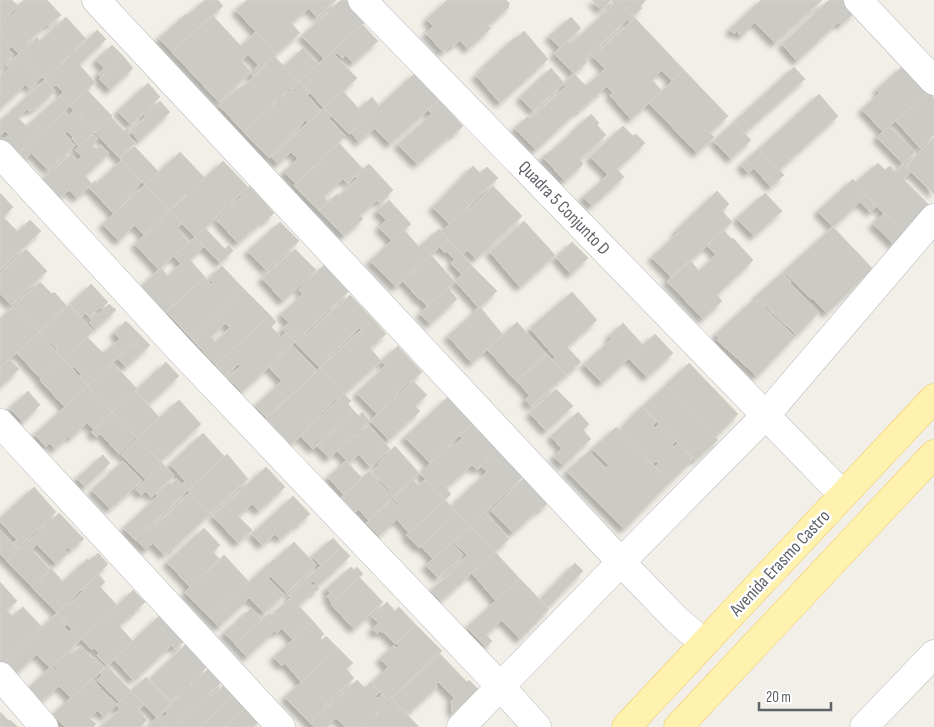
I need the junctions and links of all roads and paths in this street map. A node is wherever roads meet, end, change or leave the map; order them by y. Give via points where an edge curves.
1 (96, 0) edge
2 (362, 0) edge
3 (858, 0) edge
4 (934, 81) edge
5 (0, 154) edge
6 (934, 218) edge
7 (934, 398) edge
8 (766, 415) junction
9 (0, 422) edge
10 (934, 454) edge
11 (843, 495) junction
12 (620, 562) junction
13 (704, 643) junction
14 (934, 654) edge
15 (0, 676) edge
16 (500, 686) junction
17 (44, 727) edge
18 (281, 727) edge
19 (461, 727) edge
20 (537, 727) edge
21 (626, 727) edge
22 (678, 727) edge
23 (864, 727) edge

1 - 12 street
2 - 8 street, Quadra 5 Conjunto D
3 - 4 street
5 - 16 street via 180,351
6 - 8 street
7 - 11 main road, Avenida Erasmo Castro
8 - 11 street, Quadra 5 Conjunto D
8 - 12 street
9 - 18 street
10 - 22 main road
11 - 13 main road, Avenida Erasmo Castro
12 - 13 street
12 - 16 street
13 - 21 main road, Avenida Erasmo Castro
14 - 23 street
15 - 17 street
16 - 19 street
16 - 20 street

